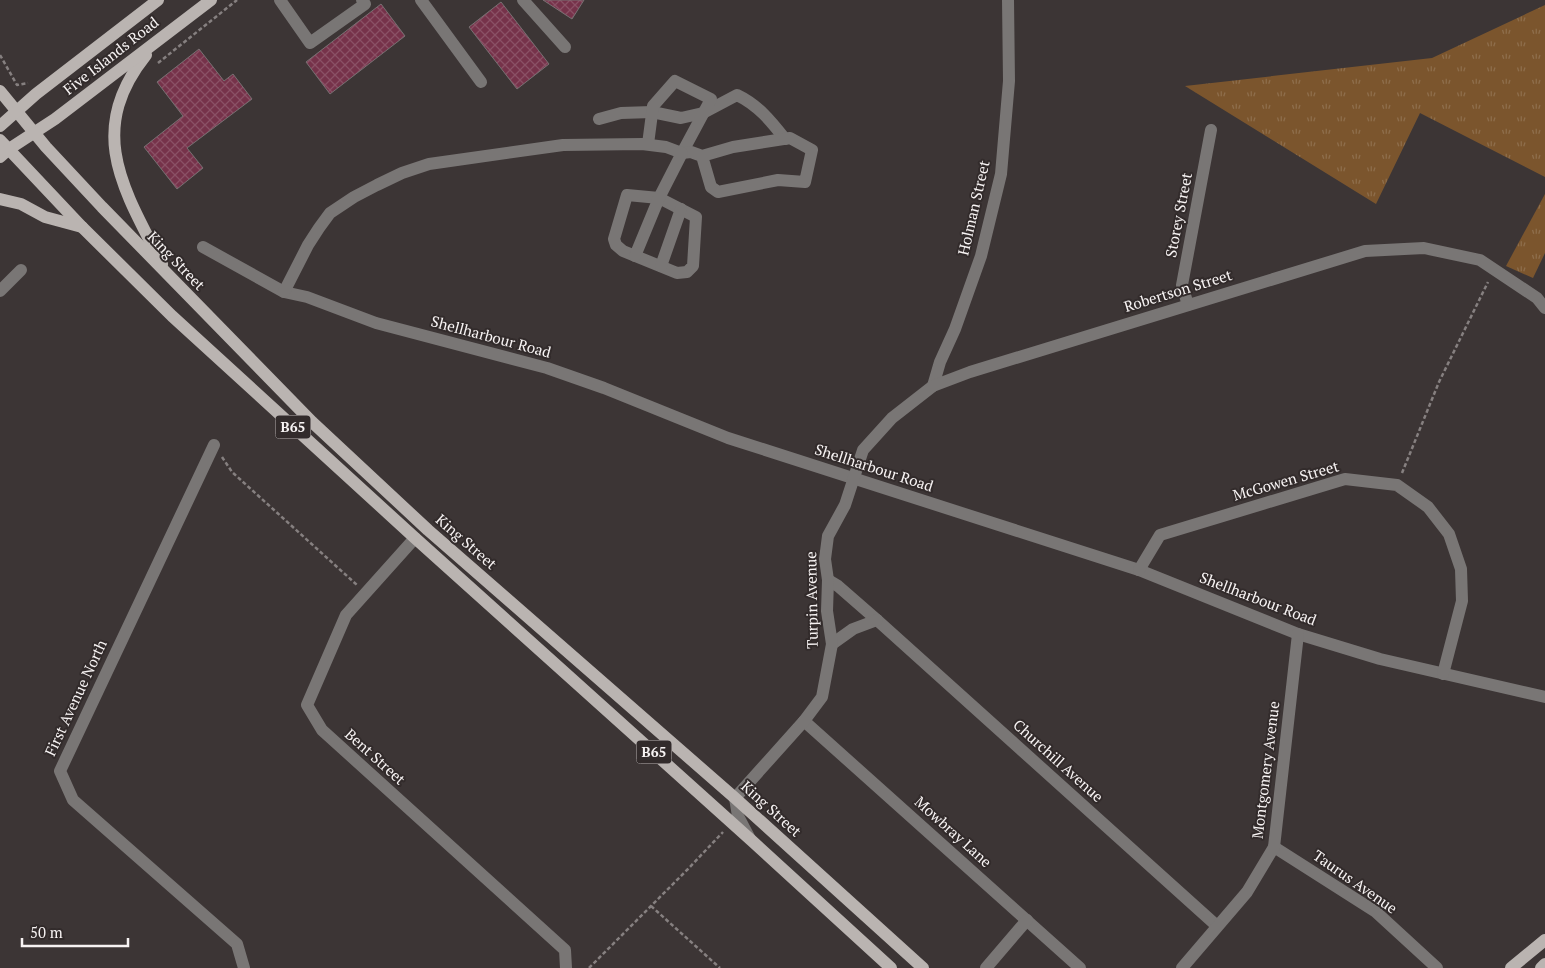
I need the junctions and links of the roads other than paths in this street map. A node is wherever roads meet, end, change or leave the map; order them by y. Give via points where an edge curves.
1 (158, 0) edge
2 (211, 0) edge
3 (280, 0) edge
4 (362, 0) edge
5 (421, 0) edge
6 (523, 0) edge
7 (1008, 0) edge
8 (158, 39) junction
9 (564, 47) dead end
10 (480, 82) dead end
11 (0, 91) edge
12 (16, 112) junction
13 (652, 112) junction
14 (704, 113) junction
15 (599, 119) dead end
16 (0, 126) edge
17 (1211, 130) dead end
18 (34, 133) junction
19 (785, 139) junction
20 (648, 144) junction
21 (3, 149) edge
22 (682, 153) junction
23 (702, 156) junction
24 (659, 198) junction
25 (0, 199) edge
26 (681, 209) junction
27 (82, 227) junction
28 (203, 247) dead end
29 (635, 256) junction
30 (661, 266) junction
31 (21, 270) dead end
32 (168, 276) junction
33 (0, 291) edge
34 (284, 292) junction
35 (1188, 305) junction
36 (1545, 308) edge
37 (932, 386) junction
38 (214, 445) road end
39 (853, 479) junction
40 (415, 538) junction
41 (1139, 570) junction
42 (828, 580) junction
43 (877, 620) junction
44 (1298, 634) junction
45 (832, 644) junction
46 (1443, 674) junction
47 (1545, 697) edge
48 (804, 721) junction
49 (735, 798) junction
50 (751, 840) junction
51 (1274, 847) junction
52 (1027, 920) junction
53 (1217, 926) junction
54 (1545, 940) edge
55 (1545, 964) edge
56 (244, 968) edge
57 (566, 968) edge
58 (891, 968) edge
59 (923, 968) edge
60 (986, 968) edge
61 (1080, 968) edge
62 (1182, 968) edge
63 (1437, 968) edge
64 (1511, 968) edge
65 (1541, 968) edge

1 - 12 main road, Five Islands Road
2 - 8 main road, Five Islands Road
3 - 4 street via 310,43 365,4
5 - 10 street
6 - 9 street
7 - 37 street, Holman Street via 1010,81 1001,174 981,256
8 - 18 main road, Five Islands Road
8 - 32 main road via 124,88 116,112 115,133 120,175 126,194
11 - 12 main road, B65
12 - 16 main road, Five Islands Road
12 - 18 main road, King Street / B65
13 - 14 street via 681,118
13 - 14 street via 653,106 675,81 711,99
13 - 15 street
13 - 20 street
14 - 19 street via 737,95 749,100
14 - 22 street
17 - 35 street, Storey Street via 1182,285
18 - 21 main road, Five Islands Road
18 - 32 main road, King Street / B65
19 - 23 street via 733,147
19 - 23 street via 790,138 812,150 805,182 778,180 718,192 711,187
20 - 22 street
20 - 34 street via 563,145 429,164 402,173 330,213 308,245
21 - 27 main road, King Street / B65
22 - 23 street
22 - 24 street
24 - 26 street
24 - 29 street
24 - 29 street via 627,195 614,239 623,251
25 - 27 main road
26 - 30 street
26 - 30 street via 696,217 693,266 687,272 677,273
27 - 40 main road, King Street / B65 via 172,316
28 - 34 street, Shellharbour Road
29 - 30 street
31 - 33 street
32 - 49 main road, King Street / B65 via 312,422 421,523
34 - 39 street, Shellharbour Road via 307,297 370,321 547,368 728,438
35 - 36 street, Robertson Street via 1365,250 1424,248 1480,260 1537,298
35 - 37 street, Robertson Street
37 - 39 street, Robertson Street via 892,418 863,450
38 - 56 street, First Avenue North via 60,771 73,800 237,944
39 - 41 street, Shellharbour Road
39 - 42 street, Turpin Avenue via 845,505 828,536 825,559
40 - 50 main road, King Street / B65
40 - 57 street, Bent Street via 346,614 307,705 322,730 565,950
41 - 44 street, Shellharbour Road
41 - 46 street, McGowen Street via 1160,535 1345,479 1397,485 1428,507 1449,534 1462,569 1462,601
42 - 43 street, Churchill Avenue
42 - 45 street, Turpin Avenue via 827,611
43 - 45 street via 853,629
43 - 53 street, Churchill Avenue
44 - 46 street, Shellharbour Road
44 - 51 street, Montgomery Avenue
45 - 48 street, Turpin Avenue via 822,696
46 - 47 street, Shellharbour Road
48 - 49 street, Turpin Avenue
48 - 52 street, Mowbray Lane
49 - 50 street via 738,816
49 - 59 main road, King Street / B65
50 - 58 main road, King Street / B65
51 - 53 street, Montgomery Avenue via 1247,892
51 - 63 street, Taurus Avenue via 1376,912
52 - 60 street
52 - 61 street, Mowbray Lane
53 - 62 street, Montgomery Avenue
54 - 64 main road
55 - 65 main road

